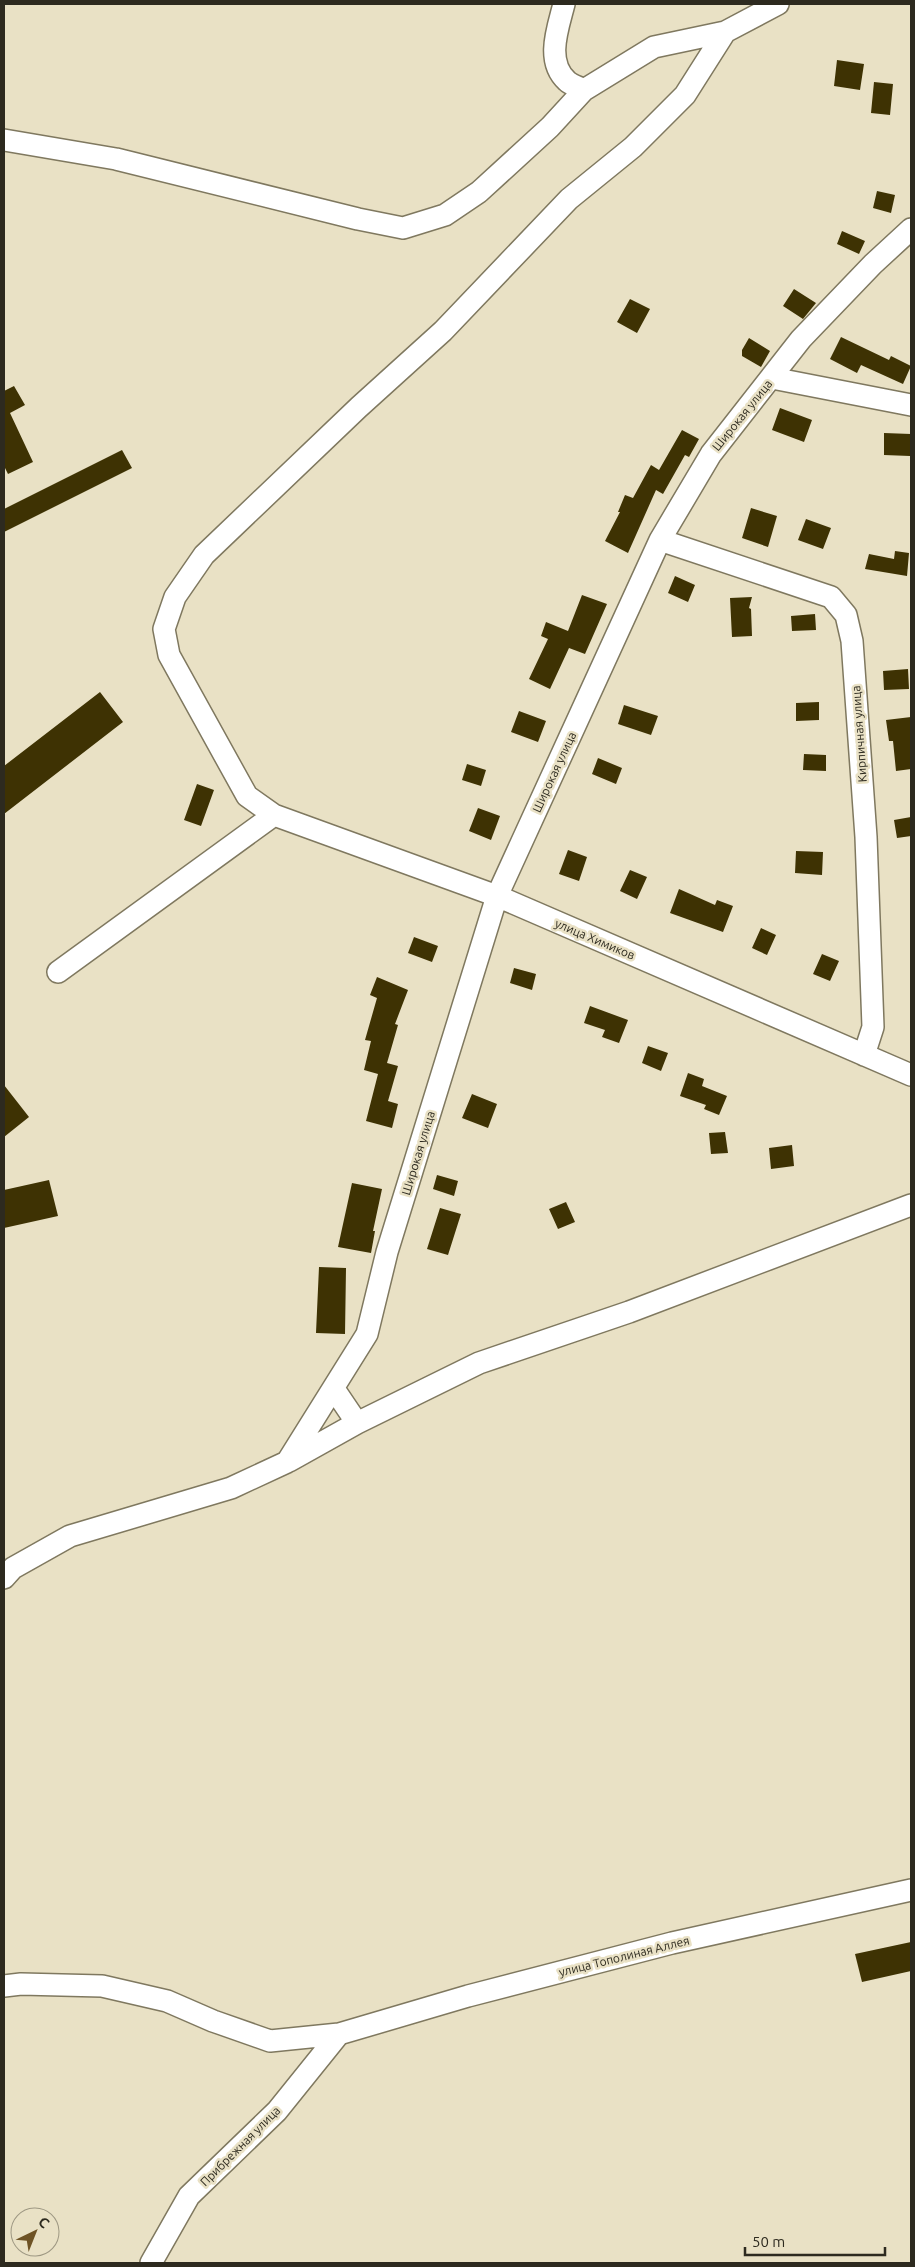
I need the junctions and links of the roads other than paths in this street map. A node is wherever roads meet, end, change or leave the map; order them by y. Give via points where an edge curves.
1 (564, 4) edge
2 (778, 4) edge
3 (725, 32) junction
4 (584, 90) junction
5 (4, 140) edge
6 (911, 230) edge
7 (772, 378) junction
8 (911, 405) edge
9 (660, 540) junction
10 (274, 815) junction
11 (497, 896) junction
12 (58, 972) dead end
13 (864, 1055) junction
14 (911, 1075) edge
15 (911, 1205) edge
16 (334, 1389) junction
17 (357, 1424) junction
18 (287, 1462) junction
19 (4, 1578) edge
20 (911, 1890) edge
21 (4, 1986) edge
22 (339, 2034) junction
23 (151, 2263) edge

1 - 4 street via 554,54 558,69 567,82
2 - 3 street
3 - 4 street via 654,47
3 - 10 street, улица Химиков via 685,95 633,147 569,198 443,332 204,555 175,597 164,630 169,655 247,796
4 - 5 street via 550,127 479,192 445,215 403,228 116,159
6 - 7 street, Широкая улица via 873,264 801,339
7 - 8 street
7 - 9 street, Широкая улица via 711,454
9 - 11 street, Широкая улица
9 - 13 street, Кирпичная улица via 831,597 846,615 852,642 866,837 873,1027
10 - 11 street, улица Химиков
10 - 12 street
11 - 13 street, улица Химиков
11 - 16 street, Широкая улица via 388,1252 367,1334
13 - 14 street, улица Химиков
15 - 17 street via 629,1312 479,1363
16 - 17 street
16 - 18 street, Широкая улица
17 - 18 street
18 - 19 street via 231,1488 70,1536 13,1568
20 - 22 street, улица Тополиная Аллея via 672,1943 468,1996
21 - 22 street, улица Тополиная Аллея via 102,1986 167,2001 270,2041
22 - 23 street, Прибрежная улица via 277,2111 189,2196

